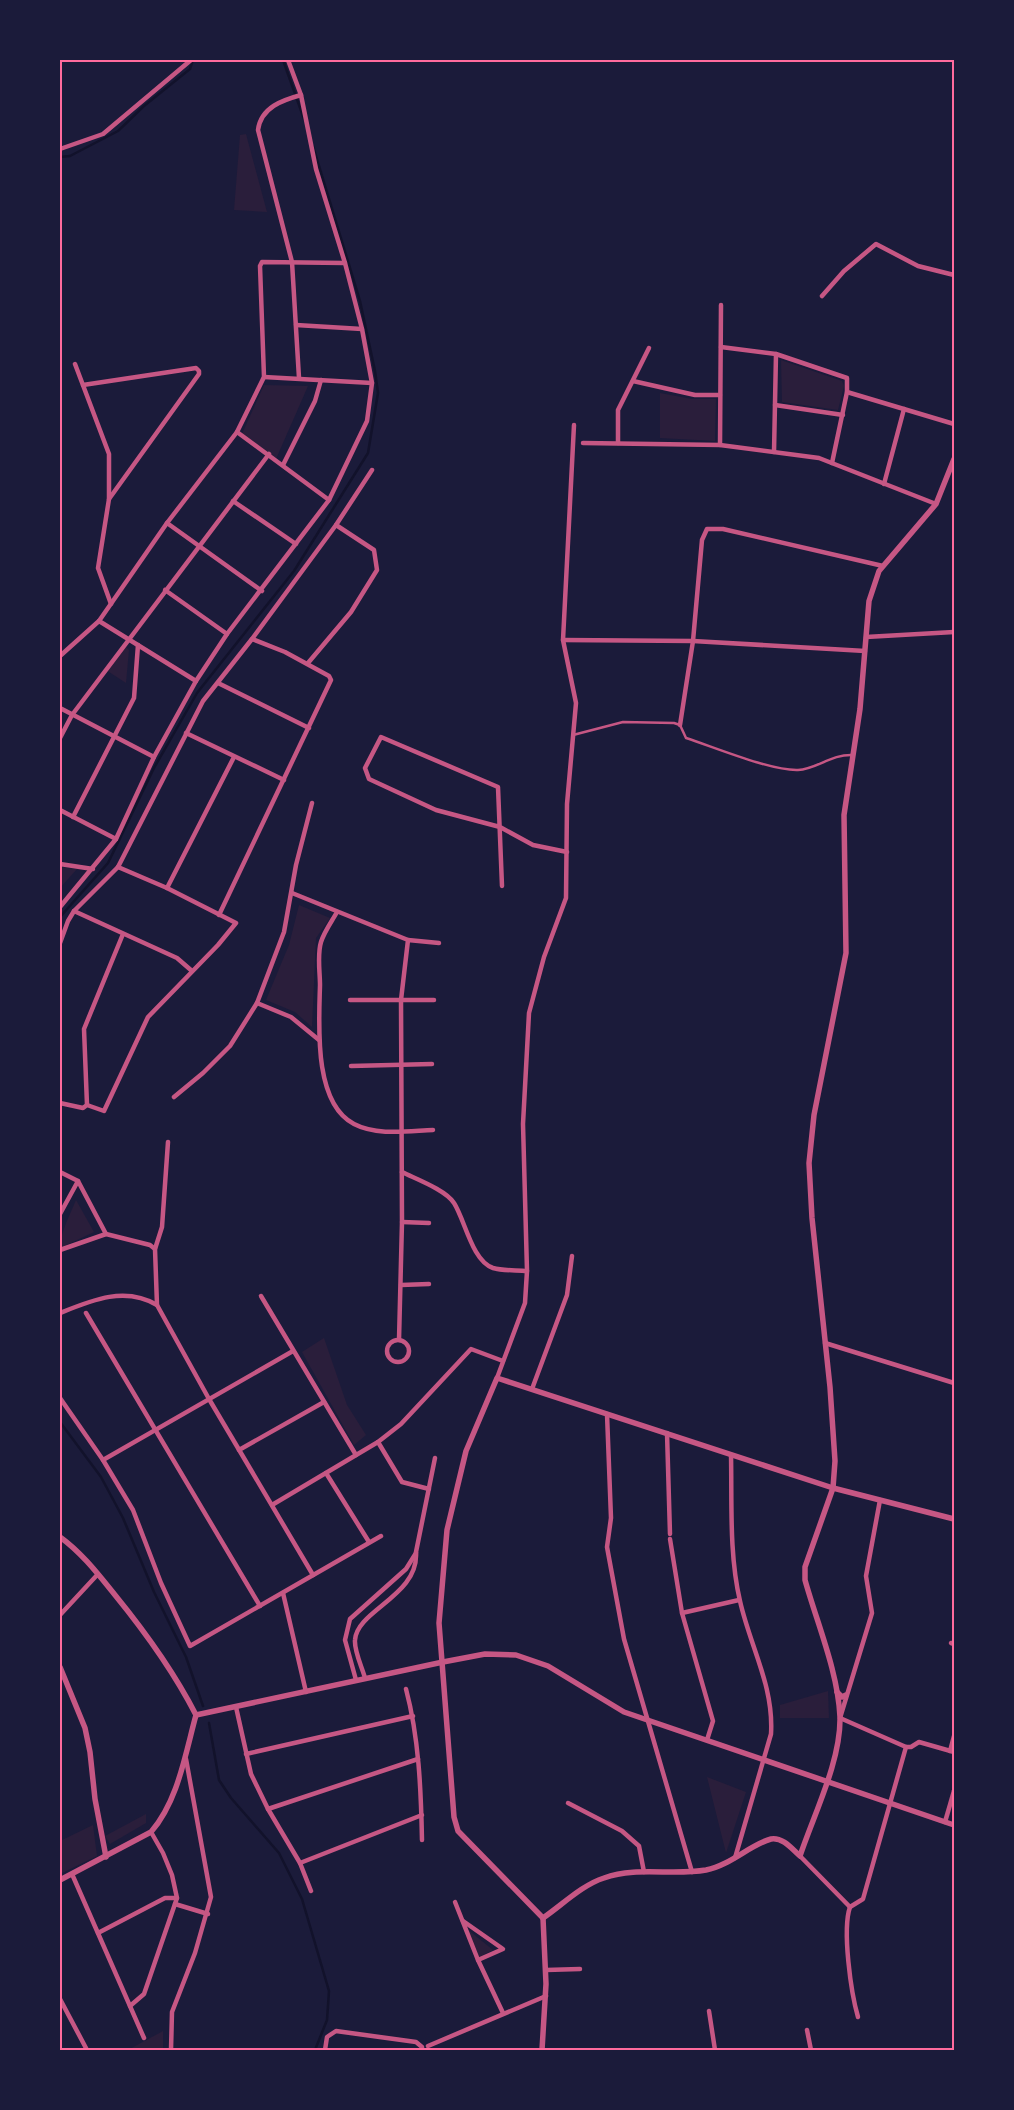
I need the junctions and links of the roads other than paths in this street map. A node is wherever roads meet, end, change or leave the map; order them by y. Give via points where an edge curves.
1 (191, 60) edge
2 (288, 60) edge
3 (301, 95) junction
4 (60, 149) edge
5 (292, 262) junction
6 (345, 263) junction
7 (954, 275) edge
8 (822, 296) dead end
9 (722, 305) dead end
10 (296, 325) junction
11 (362, 328) junction
12 (721, 347) junction
13 (649, 348) dead end
14 (776, 354) junction
15 (75, 364) dead end
16 (264, 377) junction
17 (300, 378) junction
18 (322, 380) junction
19 (633, 381) junction
20 (372, 383) junction
21 (83, 385) junction
22 (848, 392) junction
23 (720, 395) junction
24 (775, 406) junction
25 (904, 409) junction
26 (842, 415) junction
27 (954, 424) edge
28 (574, 425) dead end
29 (237, 432) junction
30 (583, 443) dead end
31 (618, 443) junction
32 (720, 446) junction
33 (774, 452) junction
34 (269, 454) junction
35 (954, 459) edge
36 (832, 463) junction
37 (283, 465) junction
38 (372, 470) dead end
39 (952, 472) edge
40 (884, 484) junction
41 (109, 499) junction
42 (329, 500) junction
43 (233, 501) junction
44 (936, 504) junction
45 (167, 523) junction
46 (336, 525) junction
47 (296, 544) junction
48 (199, 546) junction
49 (883, 566) junction
50 (165, 590) junction
51 (262, 591) junction
52 (111, 604) junction
53 (99, 621) junction
54 (954, 632) edge
55 (227, 634) junction
56 (866, 637) junction
57 (252, 639) junction
58 (129, 640) junction
59 (563, 640) junction
60 (693, 641) junction
61 (138, 645) junction
62 (864, 650) junction
63 (60, 656) edge
64 (308, 663) junction
65 (196, 681) junction
66 (218, 683) junction
67 (60, 708) edge
68 (72, 714) junction
69 (680, 726) junction
70 (309, 728) junction
71 (186, 733) junction
72 (573, 735) junction
73 (113, 736) junction
74 (60, 738) edge
75 (853, 755) junction
76 (234, 757) junction
77 (154, 758) junction
78 (284, 780) junction
79 (312, 803) dead end
80 (60, 810) edge
81 (73, 817) junction
82 (500, 827) junction
83 (116, 839) junction
84 (567, 852) junction
85 (60, 864) edge
86 (118, 867) junction
87 (93, 869) junction
88 (502, 886) dead end
89 (167, 888) junction
90 (292, 894) junction
91 (60, 907) edge
92 (74, 911) junction
93 (337, 912) junction
94 (219, 915) junction
95 (123, 934) junction
96 (408, 940) junction
97 (60, 943) edge
98 (439, 943) dead end
99 (192, 971) junction
100 (350, 1000) dead end
101 (400, 1000) junction
102 (434, 1000) dead end
103 (257, 1003) junction
104 (319, 1040) junction
105 (401, 1064) junction
106 (432, 1064) dead end
107 (351, 1066) dead end
108 (174, 1097) dead end
109 (60, 1103) edge
110 (87, 1105) junction
111 (433, 1130) dead end
112 (401, 1131) junction
113 (168, 1142) dead end
114 (60, 1172) edge
115 (402, 1172) junction
116 (78, 1181) junction
117 (60, 1214) edge
118 (402, 1222) junction
119 (429, 1223) dead end
120 (106, 1234) junction
121 (155, 1249) junction
122 (60, 1250) edge
123 (572, 1256) dead end
124 (527, 1271) junction
125 (429, 1284) dead end
126 (401, 1285) junction
127 (261, 1296) dead end
128 (157, 1305) junction
129 (60, 1313) edge
130 (86, 1313) dead end
131 (399, 1340) junction
132 (825, 1343) junction
133 (293, 1351) junction
134 (503, 1361) junction
135 (497, 1378) junction
136 (954, 1383) edge
137 (532, 1389) junction
138 (60, 1398) edge
139 (209, 1399) junction
140 (324, 1402) junction
141 (607, 1414) junction
142 (156, 1430) junction
143 (667, 1433) junction
144 (378, 1442) junction
145 (239, 1450) junction
146 (356, 1455) junction
147 (732, 1455) junction
148 (435, 1458) dead end
149 (103, 1460) junction
150 (326, 1473) junction
151 (833, 1488) junction
152 (429, 1489) junction
153 (880, 1500) junction
154 (272, 1505) junction
155 (954, 1519) edge
156 (380, 1536) dead end
157 (60, 1537) edge
158 (369, 1542) junction
159 (416, 1552) junction
160 (98, 1574) junction
161 (313, 1575) junction
162 (283, 1592) junction
163 (739, 1600) junction
164 (260, 1606) junction
165 (682, 1613) junction
166 (60, 1616) edge
167 (443, 1662) junction
168 (60, 1668) edge
169 (365, 1678) junction
170 (356, 1680) junction
171 (406, 1689) dead end
172 (306, 1692) junction
173 (837, 1692) junction
174 (846, 1695) junction
175 (236, 1707) junction
176 (196, 1715) junction
177 (413, 1716) junction
178 (840, 1718) junction
179 (647, 1720) junction
180 (954, 1736) edge
181 (707, 1740) junction
182 (906, 1747) junction
183 (952, 1751) edge
184 (246, 1754) junction
185 (185, 1755) junction
186 (418, 1759) junction
187 (764, 1759) junction
188 (826, 1780) junction
189 (954, 1791) edge
190 (568, 1803) dead end
191 (891, 1803) junction
192 (268, 1809) junction
193 (422, 1815) junction
194 (945, 1822) junction
195 (954, 1825) edge
196 (150, 1832) junction
197 (422, 1840) dead end
198 (800, 1856) junction
199 (106, 1857) junction
200 (735, 1859) junction
201 (300, 1863) junction
202 (644, 1872) junction
203 (692, 1872) junction
204 (72, 1874) junction
205 (60, 1880) edge
206 (311, 1891) dead end
207 (177, 1898) junction
208 (454, 1902) dead end
209 (175, 1904) junction
210 (850, 1907) junction
211 (208, 1914) junction
212 (543, 1918) junction
213 (463, 1921) junction
214 (98, 1933) junction
215 (478, 1960) junction
216 (580, 1969) dead end
217 (546, 1970) junction
218 (546, 1996) junction
219 (60, 1999) edge
220 (130, 2006) junction
221 (62, 2009) edge
222 (709, 2011) dead end
223 (503, 2013) junction
224 (858, 2017) dead end
225 (807, 2030) dead end
226 (144, 2038) dead end
227 (428, 2046) dead end
228 (87, 2050) edge
229 (171, 2050) edge
230 (325, 2050) edge
231 (422, 2050) edge
232 (542, 2050) edge
233 (715, 2050) edge
234 (811, 2050) edge

1 - 4 street via 103,134
2 - 3 street
3 - 5 street via 273,104 258,126
3 - 6 street via 316,169
5 - 6 street
5 - 10 street
5 - 16 street via 265,261 260,266
6 - 11 street
7 - 8 street via 918,266 876,244 844,271
9 - 12 street
10 - 11 street
10 - 17 street
11 - 20 street
12 - 14 street
12 - 23 street
13 - 19 street
14 - 22 street via 844,376 848,381
14 - 24 street
15 - 21 street
16 - 17 street
16 - 29 street
17 - 18 street
18 - 20 street
18 - 37 street
19 - 23 street via 695,395
19 - 31 street via 618,410
20 - 42 street via 368,421
21 - 41 street via 107,447
21 - 41 street via 196,368 199,371
22 - 25 street
22 - 26 street
23 - 32 street
24 - 26 street
24 - 33 street
25 - 27 street
25 - 40 street
26 - 36 street
28 - 59 street
29 - 34 street
29 - 45 street
30 - 31 street
31 - 32 street
32 - 33 street
33 - 36 street
34 - 37 street
34 - 43 street
35 - 39 street
36 - 40 street
37 - 42 street
38 - 46 street
39 - 44 street
40 - 44 street
41 - 52 street via 98,568
42 - 47 street
43 - 47 street
43 - 48 street
44 - 49 street
45 - 48 street
45 - 52 street
46 - 57 street
46 - 64 street via 374,550 377,570 351,612
47 - 51 street
48 - 50 street
48 - 51 street
49 - 56 street via 869,601
49 - 60 street via 722,529 707,529 702,540
50 - 55 street
50 - 58 street
51 - 55 street
52 - 53 street
53 - 58 street
53 - 63 street
54 - 56 street
55 - 65 street
56 - 62 street
57 - 64 street
57 - 66 street
58 - 61 street
58 - 68 street
59 - 60 street
59 - 72 street via 576,703
60 - 62 street
60 - 69 street
61 - 65 street
61 - 73 street via 136,693
62 - 75 street
64 - 70 street via 331,680
65 - 77 street
66 - 70 street
66 - 71 street via 203,701
67 - 68 street
68 - 73 street
68 - 74 street
69 - 72 lane via 674,723 623,722
69 - 75 lane via 686,738 782,769 800,770 840,754
70 - 78 street
71 - 76 street
71 - 86 street
72 - 84 street
73 - 77 street
73 - 81 street
75 - 132 street via 844,814 846,953 814,1114 809,1163
76 - 78 street
76 - 89 street
77 - 83 street
78 - 94 street
79 - 90 street
80 - 81 street
81 - 83 street
82 - 82 street via 436,810 369,779 365,768 380,737 498,787
82 - 84 street via 533,845
82 - 88 street
83 - 87 street
84 - 124 street via 566,898 544,958 529,1013 523,1124
85 - 87 street
86 - 89 street
86 - 92 street
87 - 91 street
89 - 94 street
90 - 93 street
90 - 103 street via 284,932
92 - 95 street
92 - 97 street
93 - 96 street
93 - 104 street via 321,943
94 - 99 street via 236,923
95 - 99 street via 177,958
95 - 110 street via 84,1029
96 - 98 street
96 - 101 street
99 - 110 street via 148,1017 104,1111
100 - 101 street
101 - 102 street
101 - 105 street
103 - 104 street via 291,1017
103 - 108 street via 230,1046
104 - 112 street via 326,1082 342,1114 369,1130
105 - 106 street
105 - 107 street
105 - 112 street
109 - 110 street via 83,1108
111 - 112 street
112 - 115 street
113 - 121 street via 162,1227
114 - 116 street
115 - 118 street
115 - 124 street via 454,1202 472,1246 485,1264 493,1268
116 - 117 street
116 - 120 street
118 - 119 street
118 - 126 street
120 - 121 street
120 - 122 street
121 - 128 street
123 - 137 street via 567,1295
124 - 134 street via 525,1303
125 - 126 street
126 - 131 street
127 - 133 street
128 - 129 street via 147,1299 119,1294
128 - 139 street
130 - 142 street
131 - 131 street via 387,1347 387,1355 395,1362 402,1362 409,1354 406,1343
132 - 136 street
132 - 151 street via 835,1460
133 - 139 street
133 - 140 street
134 - 135 street
134 - 144 street via 471,1349 401,1424
135 - 137 street
135 - 167 street via 466,1451 447,1530 439,1623
137 - 141 street
138 - 149 street
139 - 142 street
139 - 145 street
140 - 145 street
140 - 146 street
141 - 143 street
141 - 179 street via 612,1518 607,1547 624,1639
142 - 149 street
142 - 164 street
143 - 147 street
143 - 165 street via 670,1536
144 - 146 street
144 - 152 street via 402,1482
145 - 154 street
146 - 150 street
147 - 151 street
147 - 163 street via 733,1552
148 - 152 street
149 - 164 street via 133,1510 190,1646
150 - 154 street
150 - 158 street
151 - 153 street
151 - 173 street via 805,1566 805,1580
152 - 159 street
153 - 155 street
153 - 174 street via 866,1576 872,1613
154 - 161 street
156 - 158 street
157 - 160 street
158 - 161 street
159 - 169 street via 417,1563 411,1578 359,1628 355,1640
159 - 170 street via 406,1569 350,1619 345,1640
160 - 166 street
160 - 176 street via 140,1626 178,1681
161 - 162 street
162 - 164 street
162 - 172 street
163 - 165 street
163 - 187 street via 771,1705 771,1734
165 - 181 street via 712,1721
167 - 169 street
167 - 179 street via 485,1654 516,1655 548,1666 624,1712
167 - 212 street via 454,1817 458,1831
168 - 199 street via 85,1728
169 - 170 street
170 - 172 street
171 - 177 street
172 - 175 street
173 - 174 street
173 - 178 street
174 - 178 street
175 - 176 street
175 - 184 street
176 - 185 street
177 - 184 street
177 - 186 street
178 - 182 street
178 - 188 street via 836,1752
179 - 181 street
179 - 203 street
180 - 183 street
181 - 187 street
182 - 183 street via 919,1742
182 - 191 street
184 - 192 street via 251,1774
185 - 196 street via 170,1804
185 - 211 street via 211,1897
186 - 192 street
186 - 193 street
187 - 188 street
187 - 200 street
188 - 191 street
188 - 198 street
189 - 194 street
190 - 202 street via 622,1831 639,1846
191 - 194 street
191 - 210 street via 863,1899
192 - 201 street
193 - 197 street
193 - 201 street
194 - 195 street
196 - 199 street
196 - 207 street via 163,1852
198 - 200 street via 782,1840 770,1839
198 - 210 street
199 - 204 street
200 - 203 street
201 - 206 street
202 - 203 street
202 - 212 street via 602,1878
204 - 205 street
204 - 214 street
207 - 209 street
207 - 214 street via 164,1898
208 - 213 street
209 - 211 street
209 - 220 street via 144,1994
210 - 224 street via 847,1924
211 - 229 street via 172,2012
212 - 217 street
213 - 215 street
213 - 215 street via 503,1949
214 - 220 street
215 - 223 street
216 - 217 street
217 - 218 street
218 - 223 street
218 - 232 street
219 - 221 street
220 - 226 street
221 - 228 street
222 - 233 street
223 - 227 street
225 - 234 street
230 - 231 street via 327,2038 336,2031 416,2042

